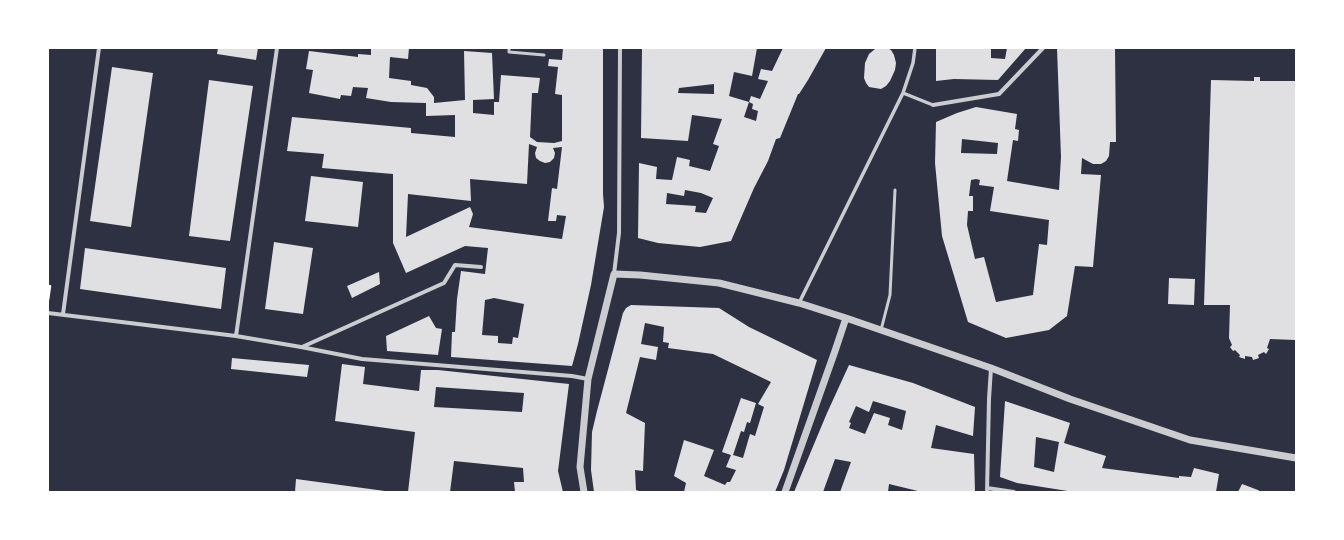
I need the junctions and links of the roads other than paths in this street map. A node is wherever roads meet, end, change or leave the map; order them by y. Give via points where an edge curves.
1 (100, 48) edge
2 (277, 48) edge
3 (509, 48) edge
4 (620, 48) edge
5 (915, 48) edge
6 (1043, 48) edge
7 (544, 55) dead end
8 (903, 93) junction
9 (933, 105) joint
10 (895, 190) dead end
11 (481, 267) dead end
12 (614, 274) junction
13 (799, 303) junction
14 (48, 313) edge
15 (64, 314) junction
16 (846, 318) junction
17 (881, 330) junction
18 (236, 336) junction
19 (301, 347) junction
20 (991, 368) junction
21 (588, 379) junction
22 (1296, 458) edge
23 (987, 490) edge
24 (584, 492) edge
25 (785, 492) edge
26 (1014, 492) edge

1 - 15 street
2 - 18 street
3 - 7 lane via 509,52
4 - 12 street via 618,233
5 - 8 street
6 - 9 street via 999,94
8 - 9 street
8 - 13 street
10 - 17 lane via 890,295
11 - 19 street via 456,265 444,284
12 - 13 street via 719,283
12 - 21 street
13 - 16 street
14 - 15 street
15 - 18 street
16 - 17 street
16 - 25 street
17 - 20 street
18 - 19 street
19 - 21 street via 362,359
20 - 22 street via 1070,399 1190,440
20 - 23 street
21 - 24 street via 580,467
23 - 26 street

